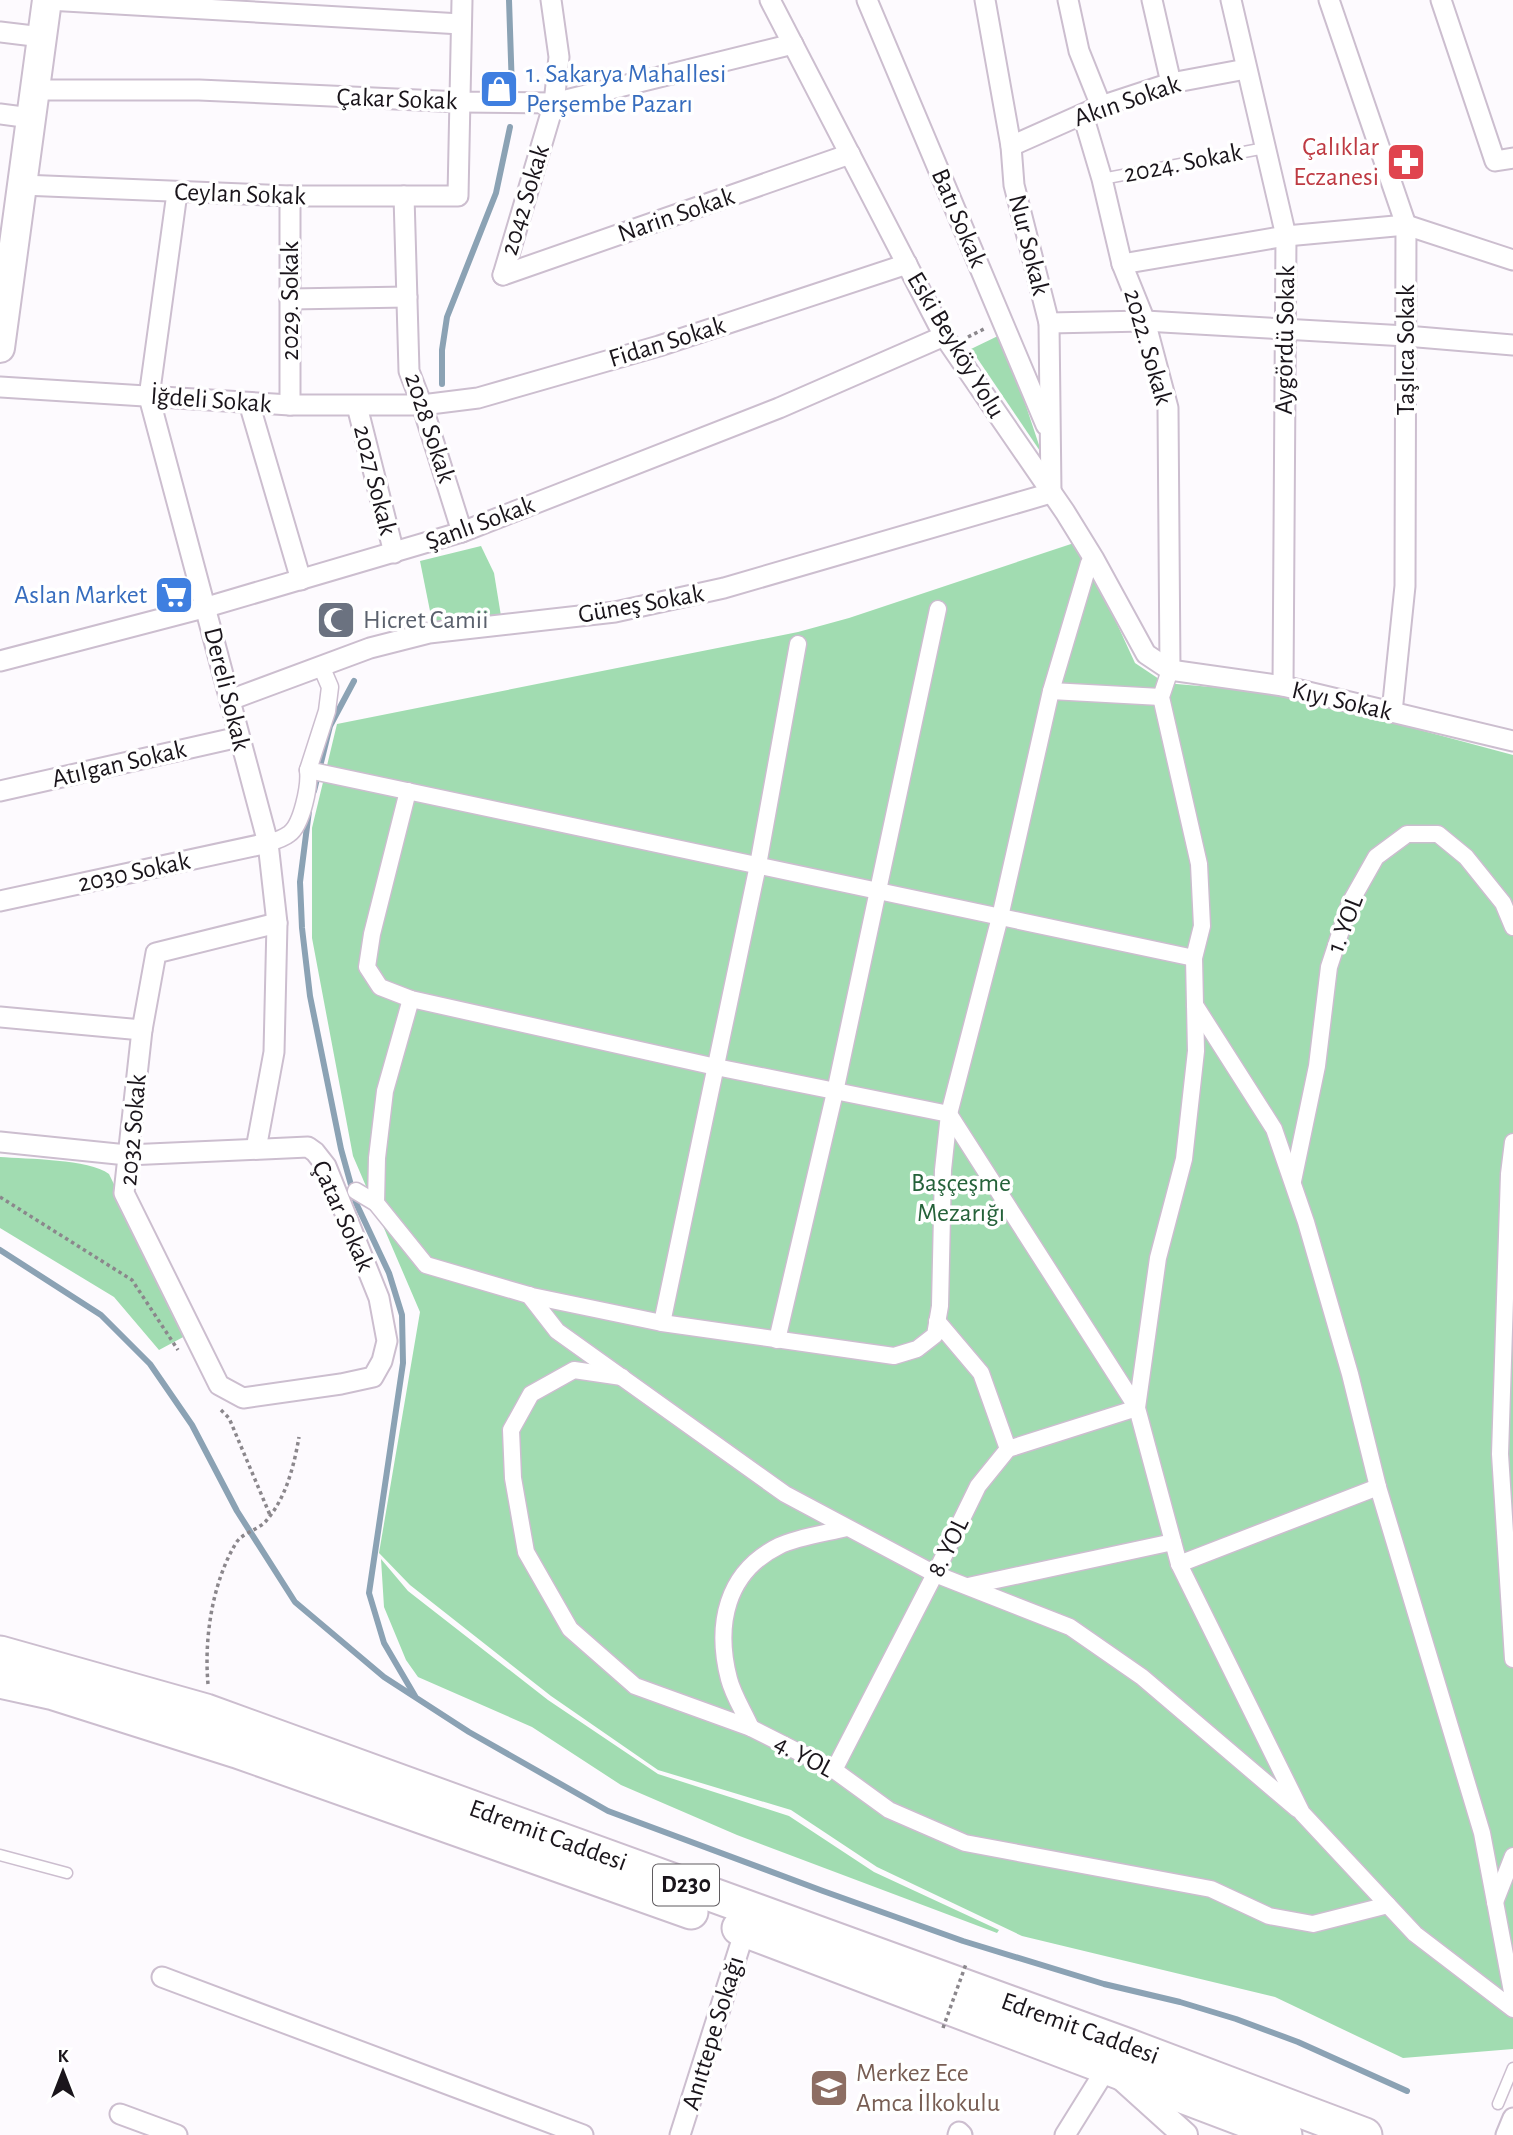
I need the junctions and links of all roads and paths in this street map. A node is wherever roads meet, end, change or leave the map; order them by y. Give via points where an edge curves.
1 (47, 0) edge
2 (462, 0) edge
3 (551, 0) edge
4 (770, 0) edge
5 (867, 0) edge
6 (985, 0) edge
7 (1068, 0) edge
8 (1152, 0) edge
9 (1231, 0) edge
10 (1329, 0) edge
11 (1441, 0) edge
12 (223, 5) edge
13 (336, 8) edge
14 (461, 24) junction
15 (0, 32) edge
16 (42, 37) junction
17 (793, 44) junction
18 (1246, 69) junction
19 (1171, 83) junction
20 (35, 90) junction
21 (461, 102) junction
22 (554, 103) junction
23 (1101, 106) junction
24 (0, 114) edge
25 (1083, 115) junction
26 (31, 118) junction
27 (1011, 146) junction
28 (1265, 148) junction
29 (850, 155) junction
30 (1513, 158) edge
31 (1102, 179) junction
32 (22, 185) junction
33 (177, 192) junction
34 (290, 196) junction
35 (404, 196) junction
36 (1406, 225) junction
37 (1286, 236) junction
38 (1513, 260) edge
39 (907, 264) junction
40 (1122, 264) junction
41 (502, 275) joint
42 (407, 297) junction
43 (290, 299) junction
44 (1145, 321) junction
45 (1049, 323) junction
46 (990, 326) dead end
47 (1284, 329) junction
48 (1406, 336) junction
49 (947, 341) junction
50 (1513, 345) edge
51 (0, 348) edge
52 (0, 387) edge
53 (149, 397) junction
54 (249, 403) junction
55 (290, 405) junction
56 (422, 405) junction
57 (357, 407) junction
58 (1050, 436) junction
59 (1051, 493) junction
60 (462, 532) junction
61 (394, 553) junction
62 (1089, 563) dead end
63 (301, 580) junction
64 (207, 607) junction
65 (938, 609) dead end
66 (798, 644) dead end
67 (0, 661) edge
68 (321, 666) junction
69 (1170, 670) junction
70 (1283, 686) junction
71 (1051, 691) junction
72 (1161, 697) junction
73 (230, 699) junction
74 (1392, 712) junction
75 (239, 737) junction
76 (1513, 741) edge
77 (316, 771) junction
78 (408, 791) junction
79 (0, 792) edge
80 (268, 843) junction
81 (758, 865) junction
82 (877, 891) junction
83 (0, 901) edge
84 (1000, 917) junction
85 (277, 923) junction
86 (1513, 927) edge
87 (1194, 958) junction
88 (411, 999) junction
89 (1195, 1004) junction
90 (0, 1017) edge
91 (142, 1030) junction
92 (716, 1067) junction
93 (835, 1092) junction
94 (949, 1114) junction
95 (0, 1142) edge
96 (1513, 1142) edge
97 (256, 1149) junction
98 (127, 1155) junction
99 (1292, 1183) junction
100 (356, 1191) dead end
101 (0, 1197) edge
102 (376, 1203) junction
103 (132, 1280) dead end
104 (529, 1295) junction
105 (937, 1321) junction
106 (662, 1323) junction
107 (778, 1340) junction
108 (622, 1377) junction
109 (243, 1398) joint
110 (1137, 1408) junction
111 (299, 1437) dead end
112 (1008, 1449) junction
113 (1378, 1487) junction
114 (847, 1528) junction
115 (1173, 1542) junction
116 (1179, 1563) junction
117 (936, 1574) junction
118 (968, 1587) junction
119 (0, 1653) edge
120 (1513, 1659) edge
121 (0, 1681) edge
122 (209, 1690) dead end
123 (751, 1728) junction
124 (834, 1770) junction
125 (1302, 1813) junction
126 (0, 1855) edge
127 (1513, 1856) edge
128 (67, 1873) dead end
129 (1494, 1904) junction
130 (1388, 1905) junction
131 (745, 1930) junction
132 (966, 1964) dead end
133 (162, 1977) dead end
134 (1513, 1997) edge
135 (1513, 2009) edge
136 (943, 2028) dead end
137 (1108, 2066) junction
138 (1513, 2068) edge
139 (1497, 2104) dead end
140 (120, 2115) dead end
141 (1513, 2118) edge
142 (177, 2135) edge
143 (583, 2135) edge
144 (680, 2135) edge
145 (1065, 2135) edge
146 (1185, 2135) edge
147 (1285, 2135) edge
148 (1365, 2135) edge
149 (1506, 2135) edge

1 - 12 street
1 - 16 main road
2 - 14 street
3 - 22 street, 2042 Sokak via 559,57
4 - 17 street, Eski Beyköy Yolu
5 - 58 street, Batı Sokak
6 - 27 street, Nur Sokak
7 - 23 street via 1079,51
8 - 19 street
9 - 18 street, Aygördü Sokak
10 - 36 street, Taşlıca Sokak
11 - 30 street via 1495,161
12 - 13 street
13 - 14 street
14 - 21 street
15 - 16 street
16 - 20 main road
17 - 22 street, Çakar Sokak
17 - 29 street, Eski Beyköy Yolu
18 - 19 street, Akın Sokak
18 - 28 street, Aygördü Sokak
19 - 23 street, Akın Sokak
20 - 21 street, Çakar Sokak via 199,90
20 - 26 main road
21 - 22 street, Çakar Sokak
21 - 35 street, Ceylan Sokak via 458,196
22 - 41 street, 2042 Sokak
23 - 25 street, Akın Sokak
24 - 26 street
25 - 27 street, Akın Sokak
25 - 31 street, 2022. Sokak
26 - 32 main road
27 - 45 street, Nur Sokak via 1014,185
28 - 31 lane, 2024. Sokak
28 - 37 street, Aygördü Sokak
29 - 39 street, Eski Beyköy Yolu
29 - 41 street, Narin Sokak
31 - 40 street, 2022. Sokak
32 - 33 street, Ceylan Sokak
32 - 51 main road
33 - 34 street, Ceylan Sokak
33 - 53 street, Dereli Sokak
34 - 35 street, Ceylan Sokak
34 - 43 street, 2029. Sokak
35 - 42 street, 2028 Sokak
36 - 37 street
36 - 38 street
36 - 48 street, Taşlıca Sokak
37 - 40 street
37 - 47 street, Aygördü Sokak
39 - 49 street, Eski Beyköy Yolu
39 - 56 street, Fidan Sokak via 659,346 478,398
40 - 44 street, 2022. Sokak
42 - 43 street
42 - 56 street, 2028 Sokak via 409,371
43 - 55 street, 2029. Sokak
44 - 45 street
44 - 47 street
44 - 69 street, 2022. Sokak via 1168,408
45 - 58 street, Nur Sokak
46 - 49 path
47 - 48 street
47 - 70 street, Aygördü Sokak
48 - 50 street
48 - 74 street, Taşlıca Sokak via 1405,586
49 - 59 street, Eski Beyköy Yolu
49 - 60 street, Şanlı Sokak
52 - 53 street, İğdeli Sokak
53 - 54 street, İğdeli Sokak
53 - 64 street, Dereli Sokak
54 - 55 street, İğdeli Sokak
54 - 63 street
55 - 57 street, İğdeli Sokak
56 - 57 street, İğdeli Sokak
56 - 60 street, 2028 Sokak
57 - 61 street, 2027 Sokak
58 - 59 street, Nur Sokak
59 - 68 street, Güneş Sokak via 724,588 615,612 429,633
59 - 69 street, Eski Beyköy Yolu via 1146,654
60 - 61 street, Şanlı Sokak
61 - 63 street, Şanlı Sokak
62 - 71 street
63 - 64 street, Şanlı Sokak
64 - 67 street, Şanlı Sokak
64 - 73 street, Dereli Sokak
65 - 82 street
66 - 81 street
68 - 73 street, Güneş Sokak
68 - 77 street via 330,687
69 - 70 street, Kıyı Sokak
69 - 72 street
70 - 74 street, Kıyı Sokak
71 - 72 street
71 - 84 street
72 - 87 street via 1199,864 1202,926
73 - 75 street, Dereli Sokak
74 - 76 street, Kıyı Sokak
75 - 79 street, Atılgan Sokak
75 - 80 street, Dereli Sokak
77 - 78 street
77 - 80 street via 309,780 299,822 290,834
78 - 81 street
78 - 88 street via 367,967 380,987
80 - 83 street, 2030 Sokak
80 - 85 street, Dereli Sokak
81 - 82 street
81 - 92 street
82 - 84 street
82 - 93 street
84 - 87 street
84 - 94 street
85 - 91 street, 2032 Sokak via 156,954
85 - 97 street, Dereli Sokak via 274,1052
86 - 99 street, 1. YOL via 1503,903 1466,857 1438,834 1408,834 1376,857 1350,903 1329,967 1317,1066
87 - 89 street
88 - 92 street
88 - 102 street via 385,1091
89 - 99 street via 1274,1129
89 - 110 street via 1196,1051 1184,1158 1158,1258
90 - 91 street
91 - 98 street, 2032 Sokak
92 - 93 street
92 - 106 street
93 - 94 street
93 - 107 street
94 - 105 street
94 - 110 street
95 - 98 street, Çatar Sokak
96 - 120 street via 1500,1454
97 - 98 street, Çatar Sokak
97 - 109 street, Çatar Sokak via 308,1147 326,1166 379,1298 387,1341 373,1377
98 - 109 street, 2032 Sokak via 124,1193 219,1385
99 - 113 street via 1350,1374
100 - 102 street
101 - 103 path
102 - 104 street via 426,1265
104 - 106 street
104 - 108 street via 557,1331
105 - 107 street via 935,1335 917,1349 894,1356
105 - 112 street via 981,1373
106 - 107 street
108 - 114 street via 785,1494
108 - 123 street, 4. YOL via 574,1370 531,1394 511,1430 513,1478 526,1552 570,1629 635,1686
110 - 112 street
110 - 115 street
111 - 122 path via 294,1466 278,1504 265,1523 237,1540 221,1579 209,1620 205,1657
112 - 117 street, 8. YOL via 978,1486
113 - 116 street
113 - 129 street via 1482,1833
114 - 117 street
114 - 123 street via 780,1545 749,1566 727,1600 723,1640 729,1680
115 - 116 street
115 - 118 street
116 - 125 street
117 - 118 street
117 - 124 street, 8. YOL
118 - 125 street via 1070,1627 1142,1677
119 - 148 highway, Edremit Caddesi / D230 via 206,1711
121 - 131 highway, Edremit Caddesi / D230 via 54,1693 237,1751
123 - 124 street, 4. YOL
124 - 130 street, 4. YOL via 888,1810 965,1843 1211,1889 1269,1916 1313,1924
125 - 130 street
126 - 128 lane
127 - 129 street
129 - 134 street
130 - 135 street via 1415,1934
131 - 137 highway, Edremit Caddesi / D230
131 - 144 street, Anıttepe Sokağı
132 - 136 path, bridge
133 - 143 street
137 - 145 street
137 - 146 street
137 - 147 highway, Edremit Caddesi / D230
138 - 139 lane
140 - 142 street
141 - 149 street

